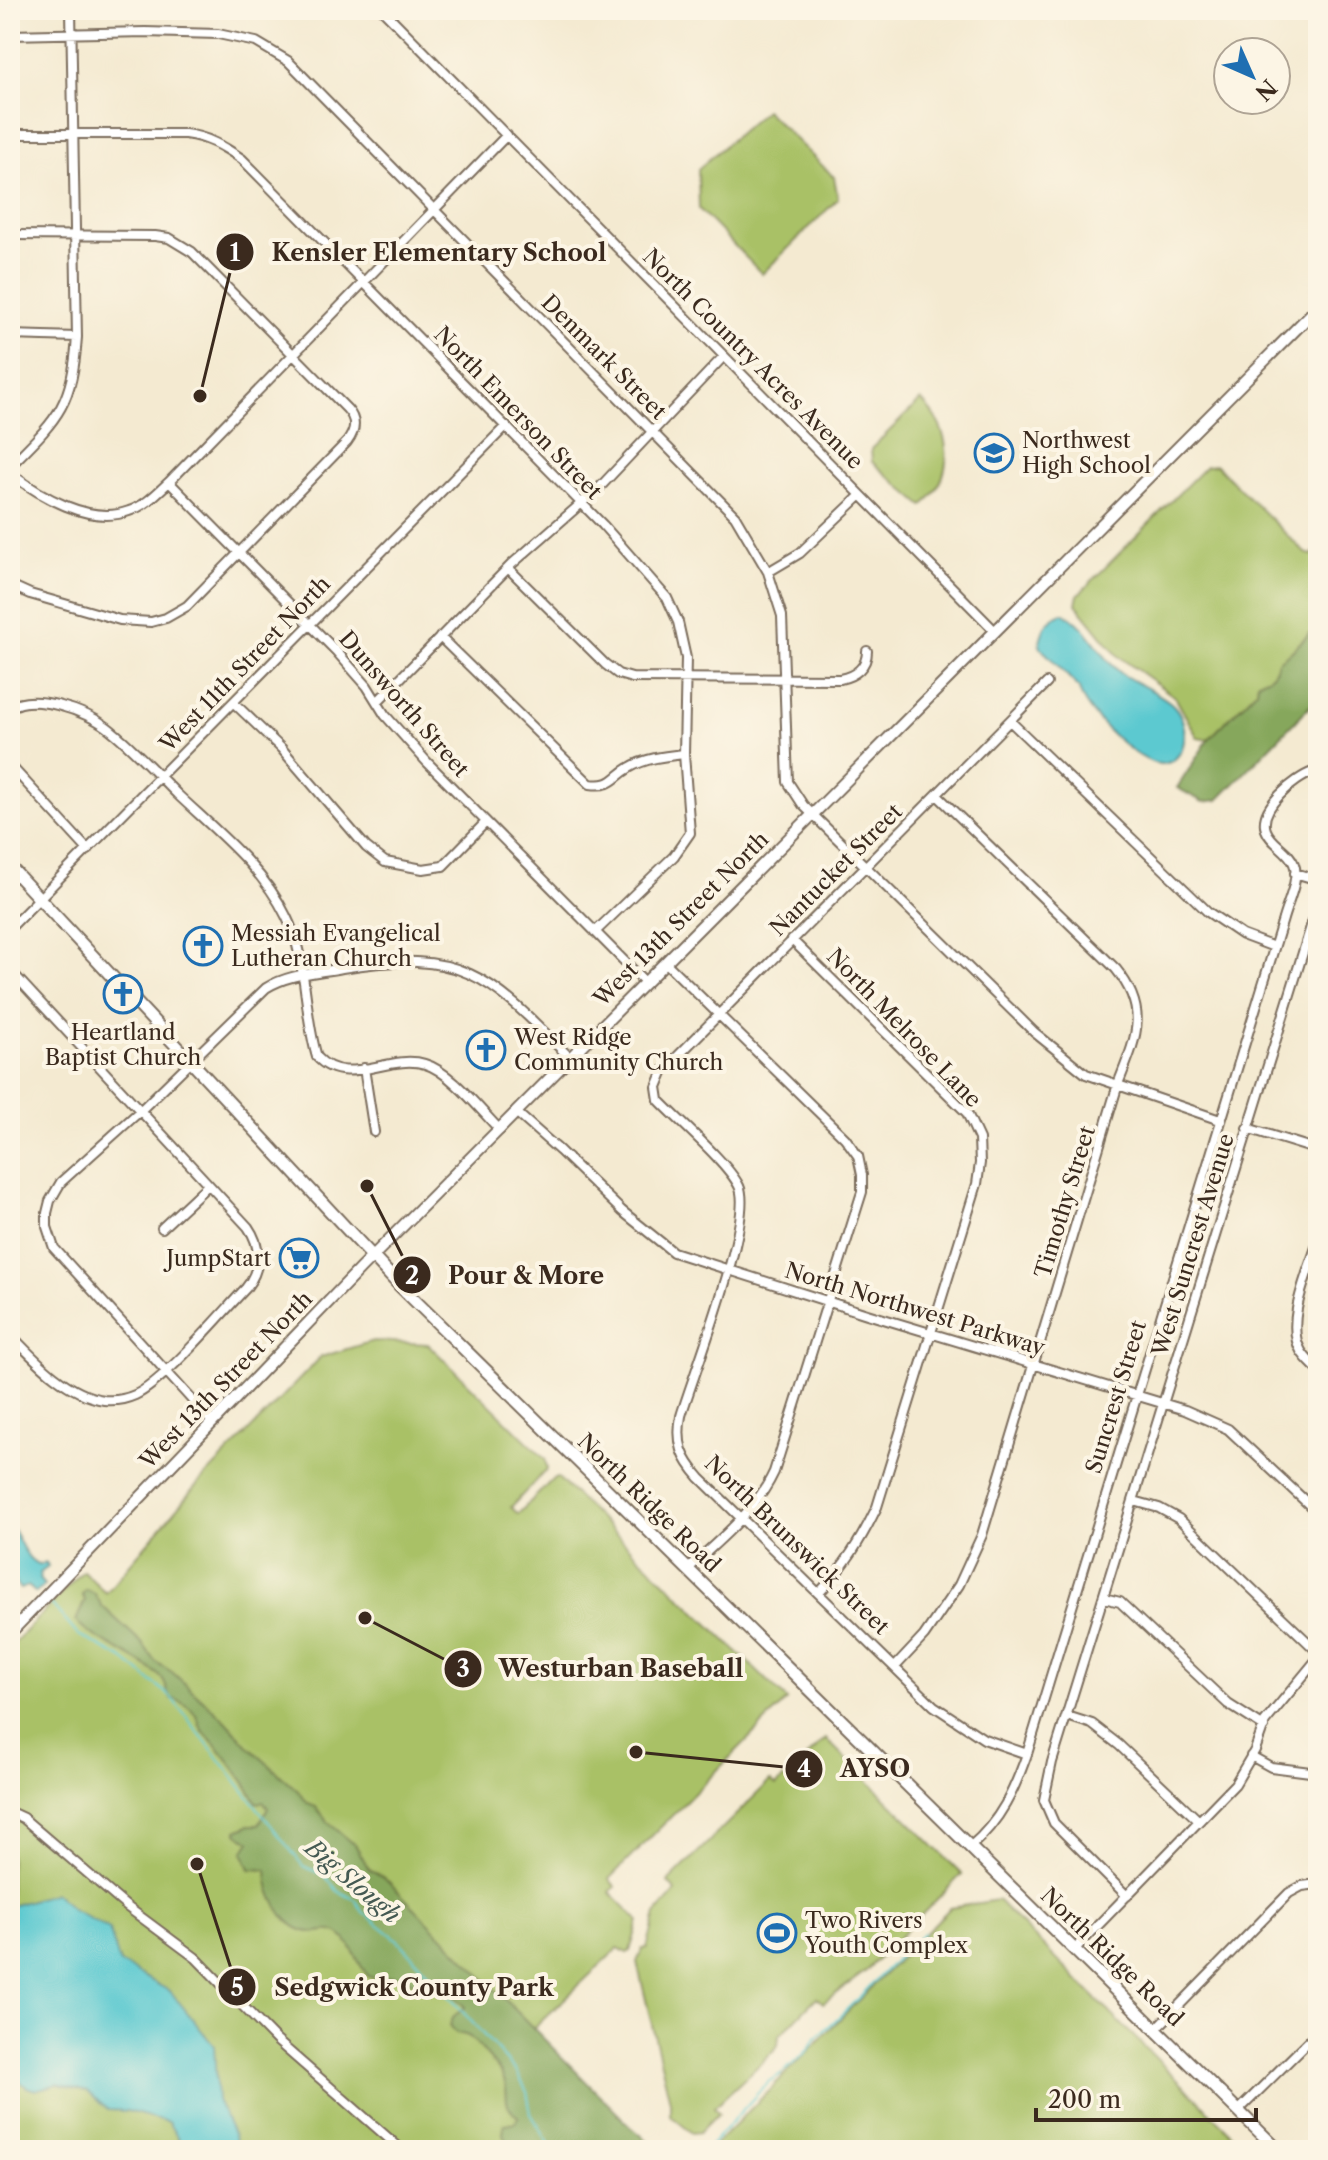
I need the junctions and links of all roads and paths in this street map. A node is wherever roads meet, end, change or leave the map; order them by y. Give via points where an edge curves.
1 (71, 10) edge
2 (383, 10) edge
3 (71, 34) junction
4 (10, 35) edge
5 (73, 133) junction
6 (10, 134) edge
7 (507, 135) junction
8 (434, 209) junction
9 (10, 235) edge
10 (74, 235) junction
11 (364, 281) junction
12 (1318, 307) edge
13 (10, 335) edge
14 (77, 337) junction
15 (294, 353) junction
16 (724, 356) junction
17 (506, 426) junction
18 (653, 431) junction
19 (10, 466) edge
20 (10, 473) edge
21 (169, 482) junction
22 (861, 495) junction
23 (582, 504) junction
24 (239, 551) junction
25 (508, 568) junction
26 (768, 572) junction
27 (10, 585) edge
28 (310, 624) junction
29 (995, 631) junction
30 (440, 637) junction
31 (867, 651) dead end
32 (686, 679) junction
33 (785, 679) junction
34 (1047, 683) dead end
35 (377, 702) junction
36 (234, 703) junction
37 (10, 708) edge
38 (1010, 721) junction
39 (684, 754) junction
40 (10, 765) edge
41 (1313, 772) dead end
42 (160, 777) junction
43 (937, 795) junction
44 (812, 815) junction
45 (486, 822) junction
46 (88, 850) junction
47 (10, 867) edge
48 (865, 867) junction
49 (1295, 873) junction
50 (1318, 880) edge
51 (39, 899) junction
52 (1318, 904) edge
53 (10, 928) edge
54 (595, 932) junction
55 (792, 940) junction
56 (1274, 947) junction
57 (666, 963) junction
58 (10, 970) edge
59 (302, 975) junction
60 (646, 983) junction
61 (718, 1014) junction
62 (571, 1059) junction
63 (189, 1060) junction
64 (364, 1068) junction
65 (1118, 1084) junction
66 (657, 1087) joint
67 (140, 1111) junction
68 (517, 1113) junction
69 (1220, 1120) junction
70 (1247, 1128) junction
71 (500, 1130) junction
72 (374, 1132) dead end
73 (1318, 1150) edge
74 (208, 1185) junction
75 (162, 1228) dead end
76 (1318, 1241) edge
77 (1316, 1254) edge
78 (372, 1257) junction
79 (728, 1270) junction
80 (829, 1302) junction
81 (931, 1333) junction
82 (10, 1334) edge
83 (1034, 1365) junction
84 (166, 1370) junction
85 (1318, 1370) edge
86 (1136, 1396) junction
87 (1163, 1404) junction
88 (213, 1423) junction
89 (1134, 1501) junction
90 (1318, 1513) edge
91 (741, 1518) junction
92 (688, 1569) junction
93 (819, 1593) junction
94 (1104, 1598) junction
95 (10, 1633) edge
96 (1318, 1652) edge
97 (1318, 1658) edge
98 (895, 1667) junction
99 (1067, 1716) junction
100 (1264, 1727) junction
101 (1027, 1754) junction
102 (1251, 1756) junction
103 (1318, 1773) edge
104 (10, 1812) edge
105 (1199, 1821) junction
106 (971, 1846) junction
107 (1318, 1884) edge
108 (1127, 1896) junction
109 (1075, 1949) junction
110 (1157, 2028) junction
111 (1318, 2032) edge
112 (1238, 2111) junction
113 (402, 2150) edge
114 (1278, 2150) edge

1 - 3 street
2 - 7 street, North Country Acres Avenue
3 - 4 street, Denmark Street
3 - 5 street
3 - 8 street, Denmark Street via 218,34 256,42 288,61
5 - 6 street, North Emerson Street
5 - 10 street
5 - 11 street, North Emerson Street via 185,134 216,142 242,159
7 - 8 street
7 - 16 street, North Country Acres Avenue
8 - 11 street
8 - 18 street, Denmark Street
9 - 10 street
10 - 14 street
10 - 15 street via 155,236 183,245
11 - 15 street
11 - 17 street, North Emerson Street
12 - 29 street, West 13th Street North
13 - 14 street
14 - 19 street via 75,372 62,409
15 - 21 street
15 - 24 street via 354,417 353,434
16 - 18 street
16 - 22 street, North Country Acres Avenue
17 - 23 street, North Emerson Street
17 - 28 street, West 11th Street North
18 - 23 street
18 - 26 street, Denmark Street via 735,516
20 - 21 street via 38,494 105,514 132,511
21 - 24 street, Dunsworth Street
22 - 26 street via 800,553
22 - 29 street, North Country Acres Avenue
23 - 25 street
23 - 32 street, North Emerson Street via 667,598 683,639
24 - 27 street via 187,606 151,622 120,620
24 - 28 street, Dunsworth Street
25 - 30 street
25 - 32 street via 618,674
26 - 33 street, Denmark Street via 782,616
28 - 35 street, Dunsworth Street
28 - 36 street, West 11th Street North
29 - 44 street, West 13th Street North
30 - 35 street
30 - 39 street via 590,784 610,784 647,760
31 - 33 street via 862,668 849,677
32 - 33 street
32 - 39 street, North Emerson Street
33 - 44 street, Denmark Street via 788,782
34 - 38 street, Nantucket Street
35 - 45 street, Dunsworth Street
36 - 42 street, West 11th Street North
36 - 45 street via 385,862 423,869 443,866
37 - 42 street via 32,700 82,713 106,726
38 - 43 street, Nantucket Street
38 - 56 street via 1208,912 1242,935
39 - 54 street, North Emerson Street via 690,833 674,856
40 - 46 street
41 - 49 street via 1300,776 1266,814 1266,831
42 - 46 street, West 11th Street North
42 - 59 street via 269,887 294,932
43 - 48 street, Nantucket Street
43 - 65 street, Timothy Street via 1130,986 1138,1017
44 - 48 street, Denmark Street
44 - 57 street, West 13th Street North
45 - 54 street, Dunsworth Street
46 - 51 street, West 11th Street North
47 - 51 main road, North Ridge Road
48 - 55 street, Nantucket Street
48 - 65 street, Denmark Street via 1034,1032 1086,1074
49 - 50 street
49 - 56 street
51 - 53 street, West 11th Street North
51 - 63 main road, North Ridge Road
52 - 70 street, West Suncrest Avenue
54 - 60 street, Dunsworth Street
55 - 61 street, Nantucket Street
55 - 81 street, North Melrose Lane via 967,1113 979,1139 977,1184
56 - 69 street, Suncrest Street
57 - 60 street, West 13th Street North
57 - 61 street
58 - 67 street
59 - 62 street via 431,961 456,967 499,989
59 - 63 street via 266,988
59 - 64 street via 317,1057 338,1072
60 - 62 street, West 13th Street North
61 - 66 street, Nantucket Street via 664,1070
61 - 80 street via 858,1156 862,1192
62 - 68 street, West 13th Street North
63 - 67 street
63 - 78 main road, North Ridge Road
64 - 71 street via 412,1061 436,1068
64 - 72 street
65 - 69 street, Denmark Street
65 - 83 street, Timothy Street
66 - 79 street, North Brunswick Street via 659,1100 739,1186 741,1216
67 - 74 street
67 - 84 street via 61,1182 48,1207 50,1238 61,1259
68 - 71 street, West 13th Street North
68 - 79 street, North Northwest Parkway via 673,1252
69 - 86 street, Suncrest Street
70 - 73 street
70 - 87 street, West Suncrest Avenue
71 - 78 street, West 13th Street North
74 - 75 street
74 - 84 street via 251,1232 258,1259 246,1288
76 - 77 street
77 - 85 street via 1294,1321 1298,1345
78 - 88 street, West 13th Street North
78 - 92 main road, North Ridge Road
79 - 80 street, North Northwest Parkway
79 - 91 street, North Brunswick Street via 678,1432 689,1465
80 - 81 street, North Northwest Parkway
80 - 91 street via 774,1472
81 - 83 street, North Northwest Parkway
81 - 93 street, North Melrose Lane via 877,1507 843,1568
82 - 84 street via 43,1367 102,1400 134,1395
83 - 86 street, North Northwest Parkway
83 - 98 street, Timothy Street via 982,1535 965,1573 924,1636
84 - 88 street
86 - 87 street, North Northwest Parkway
86 - 101 street, Suncrest Street
87 - 89 street, West Suncrest Avenue
87 - 90 street, North Northwest Parkway via 1228,1429
88 - 95 street, West 13th Street North
89 - 94 street, West Suncrest Avenue
89 - 96 street via 1179,1519
91 - 92 street
91 - 93 street, North Brunswick Street
92 - 106 main road, North Ridge Road
93 - 98 street, North Brunswick Street
94 - 99 street, West Suncrest Avenue
94 - 100 street via 1120,1602 1228,1704
97 - 100 street
98 - 101 street, North Brunswick Street via 934,1706 984,1739
99 - 105 street via 1092,1724 1119,1745
99 - 108 street, West Suncrest Avenue via 1044,1800 1054,1823
100 - 102 street
101 - 106 street, Suncrest Street via 1006,1807
102 - 103 street via 1271,1767
102 - 105 street via 1235,1784
104 - 113 street via 196,1958 276,2040
105 - 108 street
106 - 109 main road, North Ridge Road
107 - 110 street via 1289,1893
108 - 109 street
109 - 110 main road, North Ridge Road
110 - 112 main road, North Ridge Road
111 - 112 street
112 - 114 main road, North Ridge Road

